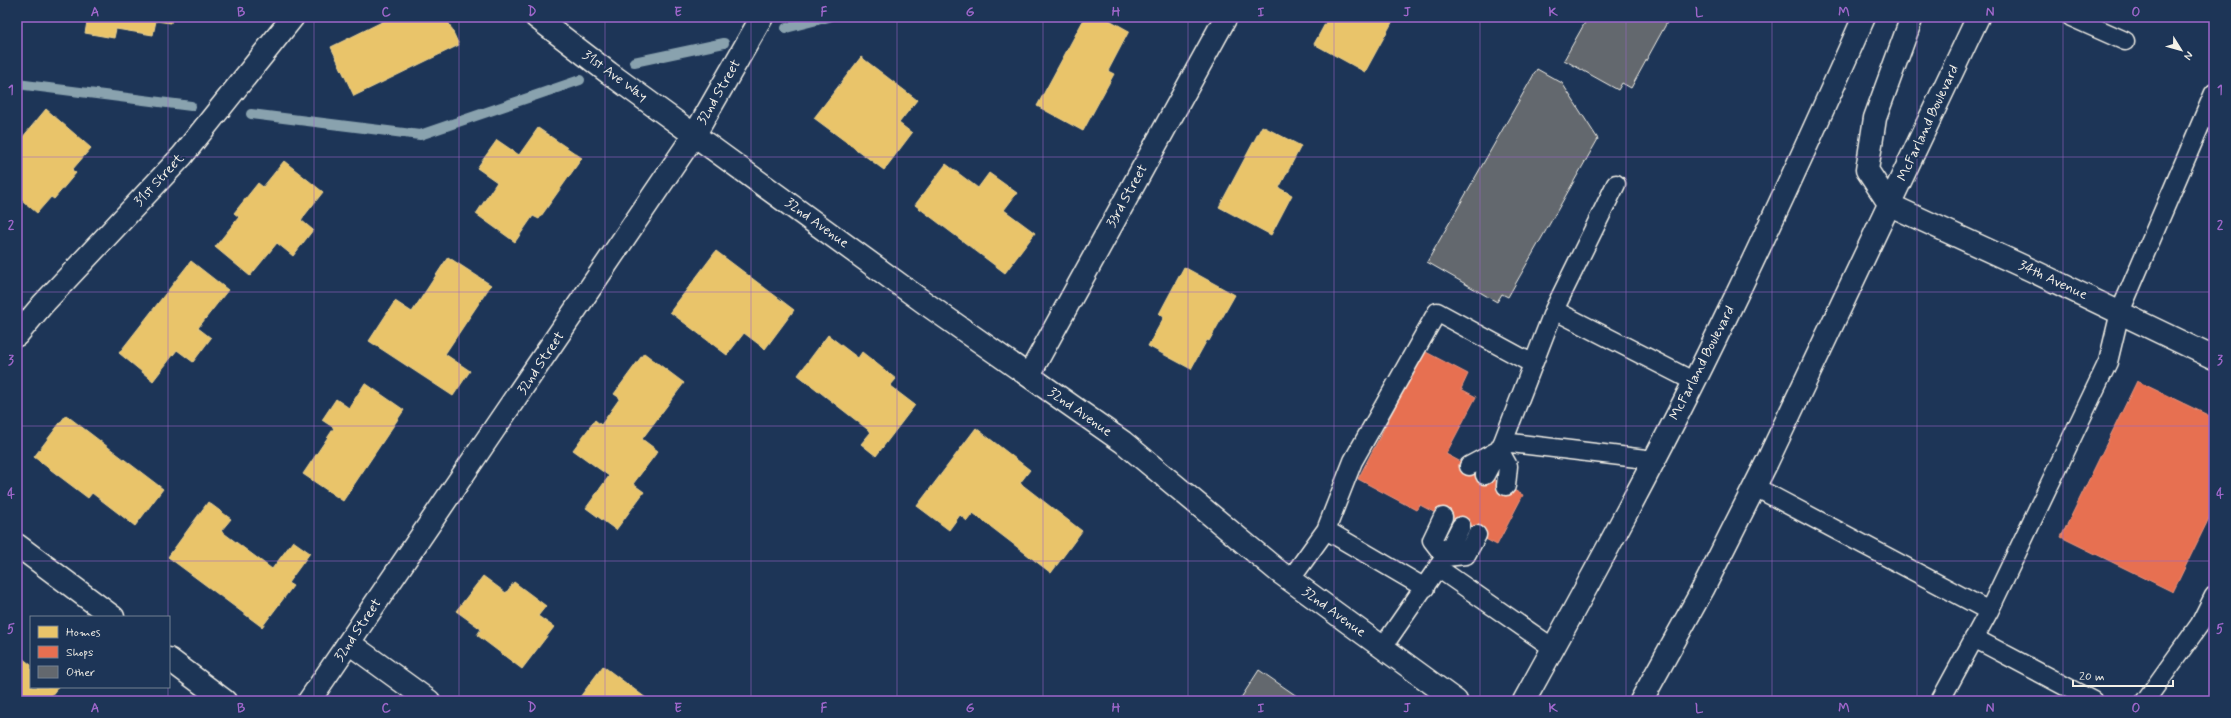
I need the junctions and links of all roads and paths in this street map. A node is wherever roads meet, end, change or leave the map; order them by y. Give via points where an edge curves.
1 (293, 17) edge
2 (536, 17) edge
3 (762, 17) edge
4 (1226, 17) edge
5 (1864, 17) edge
6 (1912, 17) edge
7 (1978, 17) edge
8 (2071, 17) edge
9 (2125, 41) dead end
10 (2214, 93) edge
11 (695, 134) junction
12 (1616, 184) dead end
13 (1890, 205) junction
14 (1554, 310) junction
15 (2120, 312) junction
16 (17, 335) edge
17 (2214, 358) edge
18 (1533, 364) junction
19 (1029, 375) junction
20 (1693, 381) junction
21 (1501, 446) junction
22 (1654, 460) junction
23 (1469, 466) dead end
24 (1485, 475) dead end
25 (1506, 486) dead end
26 (1755, 487) junction
27 (1443, 517) dead end
28 (1461, 526) dead end
29 (1326, 530) junction
30 (1477, 535) dead end
31 (17, 545) edge
32 (1441, 563) junction
33 (1290, 580) junction
34 (1425, 588) junction
35 (2214, 596) edge
36 (1989, 611) junction
37 (112, 616) edge
38 (1974, 638) junction
39 (349, 643) junction
40 (1382, 648) junction
41 (1553, 648) junction
42 (170, 660) edge
43 (225, 701) edge
44 (310, 701) edge
45 (429, 701) edge
46 (1456, 701) edge
47 (1524, 701) edge
48 (1641, 701) edge
49 (1940, 701) edge
50 (2093, 701) edge
51 (2146, 701) edge

1 - 16 main road, 31st Street via 182,156
2 - 11 main road, 31st Ave Way
3 - 11 main road, 32nd Street
4 - 19 main road, 33rd Street
5 - 20 main road, McFarland Boulevard via 1791,182
6 - 13 main road via 1875,118 1867,170
7 - 13 main road, McFarland Boulevard
8 - 9 lane
10 - 15 lane
11 - 19 main road, 32nd Avenue via 925,303
11 - 39 main road, 32nd Street
12 - 14 lane
13 - 15 main road, 34th Avenue
13 - 26 main road, McFarland Boulevard
14 - 18 lane
14 - 20 lane
15 - 17 main road, 34th Avenue
15 - 36 lane via 2108,362
18 - 21 lane
18 - 29 lane via 1437,312 1353,461
19 - 33 main road, 32nd Avenue via 1123,442
20 - 22 main road, McFarland Boulevard
21 - 22 lane
21 - 23 lane
21 - 24 lane
21 - 25 lane via 1508,466
22 - 41 main road, McFarland Boulevard
26 - 36 lane
26 - 48 main road, McFarland Boulevard via 1703,589
27 - 32 lane via 1432,540
28 - 32 lane
29 - 33 lane
29 - 34 lane
30 - 32 lane via 1466,555
31 - 37 main road
32 - 34 lane
32 - 41 lane
33 - 40 main road, 32nd Avenue
34 - 40 lane
35 - 51 lane via 2200,624
36 - 38 lane
38 - 49 lane
38 - 50 lane
39 - 44 main road, 32nd Street
39 - 45 main road
40 - 46 main road, 32nd Avenue
41 - 47 main road, McFarland Boulevard
42 - 43 main road

